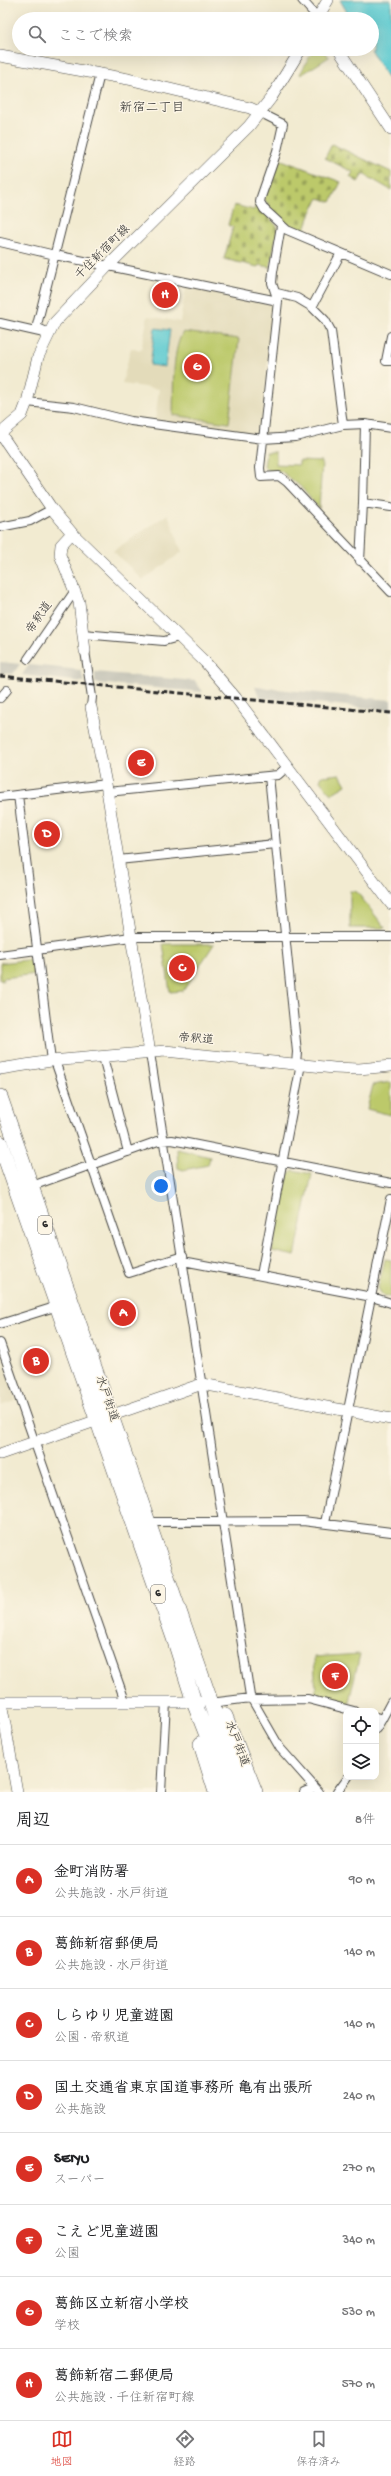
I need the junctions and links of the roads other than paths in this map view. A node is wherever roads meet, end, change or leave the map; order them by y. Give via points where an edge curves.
1 (302, 0) edge
2 (328, 0) edge
3 (314, 12) edge
4 (322, 12) edge
5 (0, 56) edge
6 (297, 56) edge
7 (343, 56) edge
8 (100, 74) junction
9 (260, 113) junction
10 (391, 129) edge
11 (282, 226) junction
12 (0, 242) edge
13 (341, 253) junction
14 (55, 255) junction
15 (108, 266) junction
16 (391, 274) edge
17 (278, 297) junction
18 (312, 307) junction
19 (0, 323) edge
20 (48, 333) junction
21 (391, 336) edge
22 (391, 361) edge
23 (27, 402) junction
24 (364, 424) junction
25 (343, 425) junction
26 (391, 428) edge
27 (0, 433) edge
28 (263, 439) junction
29 (364, 503) junction
30 (391, 507) edge
31 (52, 509) junction
32 (0, 527) edge
33 (72, 534) junction
34 (360, 561) junction
35 (74, 592) junction
36 (391, 592) edge
37 (83, 634) junction
38 (178, 637) junction
39 (85, 652) joint
40 (28, 659) dead end
41 (7, 690) dead end
42 (0, 698) edge
43 (91, 707) joint
44 (288, 766) junction
45 (269, 776) junction
46 (107, 788) junction
47 (18, 795) junction
48 (0, 797) edge
49 (275, 844) junction
50 (118, 860) junction
51 (391, 904) edge
52 (131, 937) junction
53 (285, 937) junction
54 (391, 937) edge
55 (36, 950) junction
56 (0, 955) edge
57 (150, 1053) junction
58 (103, 1057) junction
59 (53, 1061) junction
60 (298, 1063) junction
61 (391, 1066) edge
62 (0, 1069) edge
63 (0, 1097) edge
64 (165, 1140) junction
65 (0, 1143) edge
66 (128, 1152) junction
67 (282, 1162) junction
68 (91, 1164) junction
69 (391, 1183) edge
70 (32, 1186) junction
71 (391, 1199) edge
72 (183, 1259) junction
73 (261, 1275) junction
74 (372, 1297) junction
75 (391, 1303) edge
76 (58, 1306) junction
77 (0, 1324) edge
78 (0, 1343) edge
79 (202, 1384) junction
80 (348, 1411) junction
81 (111, 1415) junction
82 (97, 1420) junction
83 (391, 1420) edge
84 (34, 1442) junction
85 (0, 1454) edge
86 (148, 1522) junction
87 (225, 1522) junction
88 (325, 1523) junction
89 (391, 1532) edge
90 (252, 1699) junction
91 (0, 1700) edge
92 (124, 1701) junction
93 (166, 1702) junction
94 (194, 1702) junction
95 (210, 1703) junction
96 (391, 1704) edge
97 (343, 1708) edge
98 (379, 1718) edge
99 (346, 1780) edge
100 (317, 1790) edge
101 (17, 1792) edge
102 (161, 1792) edge
103 (216, 1792) edge
104 (229, 1792) edge
105 (242, 1792) edge
106 (255, 1792) edge
107 (304, 1792) edge
108 (337, 1792) edge

1 - 3 street
2 - 4 street
5 - 8 street
6 - 9 street, 千住新宿町線
7 - 10 street
8 - 9 street via 163,87
8 - 14 street
9 - 11 street via 283,124 260,202
9 - 15 street, 千住新宿町線
11 - 13 street
11 - 17 street via 272,283
12 - 14 street
13 - 16 street
13 - 18 street
14 - 15 street
14 - 20 street via 37,324
15 - 17 street
15 - 20 street, 千住新宿町線 via 63,313
17 - 18 street via 297,298
17 - 28 street
18 - 25 street via 325,320 331,331
19 - 20 street
20 - 23 street, 千住新宿町線 via 38,356
21 - 22 street via 386,361
23 - 27 street, 千住新宿町線 via 22,415
23 - 28 street via 74,407 131,421
24 - 25 street
24 - 26 street
24 - 29 street
25 - 28 street via 295,437
27 - 31 street
28 - 34 street via 261,477 279,476 287,482
29 - 30 street
29 - 34 street
31 - 32 street via 30,521
31 - 33 street
33 - 35 street via 61,545 60,555
33 - 38 street
34 - 36 street
35 - 37 street via 79,602
35 - 40 street, 帝釈道
37 - 38 street via 164,641
37 - 39 street
38 - 44 street via 225,684
39 - 43 street via 92,697
41 - 42 street
43 - 46 street
44 - 45 street via 278,775
44 - 51 street
45 - 46 street
45 - 49 street
46 - 47 street
46 - 50 street
47 - 48 street
47 - 55 street
49 - 50 street
49 - 53 street
50 - 52 street
52 - 53 street
52 - 55 street
52 - 57 street
53 - 54 street
53 - 60 street
55 - 56 street
55 - 59 street
57 - 58 street, 帝釈道
57 - 60 street, 帝釈道 via 202,1053
57 - 64 street
58 - 59 street, 帝釈道
58 - 66 street
59 - 62 street, 帝釈道
59 - 68 street
60 - 61 street, 帝釈道 via 360,1069
60 - 67 street
63 - 70 highway, 水戸街道 / 6
64 - 66 street
64 - 67 street
64 - 72 street
65 - 76 highway, 水戸街道 / 6
66 - 68 street
67 - 69 street
67 - 73 street
68 - 70 street
68 - 72 street via 129,1273
70 - 81 highway, 水戸街道 / 6
71 - 74 street
72 - 73 street
72 - 79 street
73 - 74 street
74 - 75 street
74 - 80 street
76 - 77 street
76 - 82 highway, 水戸街道 / 6
78 - 84 street
79 - 80 street
79 - 81 street
79 - 87 street
80 - 83 street
80 - 88 street
81 - 82 street
81 - 86 highway, 水戸街道 / 6
82 - 84 street
82 - 94 highway, 水戸街道 / 6
84 - 85 street
84 - 92 street
86 - 87 street
86 - 95 highway, 水戸街道 / 6
87 - 88 street
87 - 90 street
88 - 89 street
90 - 95 street
90 - 97 street via 308,1699
90 - 100 street via 280,1748
91 - 92 street
91 - 101 street
92 - 93 street
93 - 94 street
93 - 102 street
94 - 95 street
94 - 103 highway, 水戸街道 / 6 via 193,1718
94 - 104 highway, 水戸街道 / 6
95 - 105 highway, 水戸街道 / 6
95 - 106 highway, 水戸街道 via 224,1713
96 - 98 street
99 - 108 street
100 - 107 street

